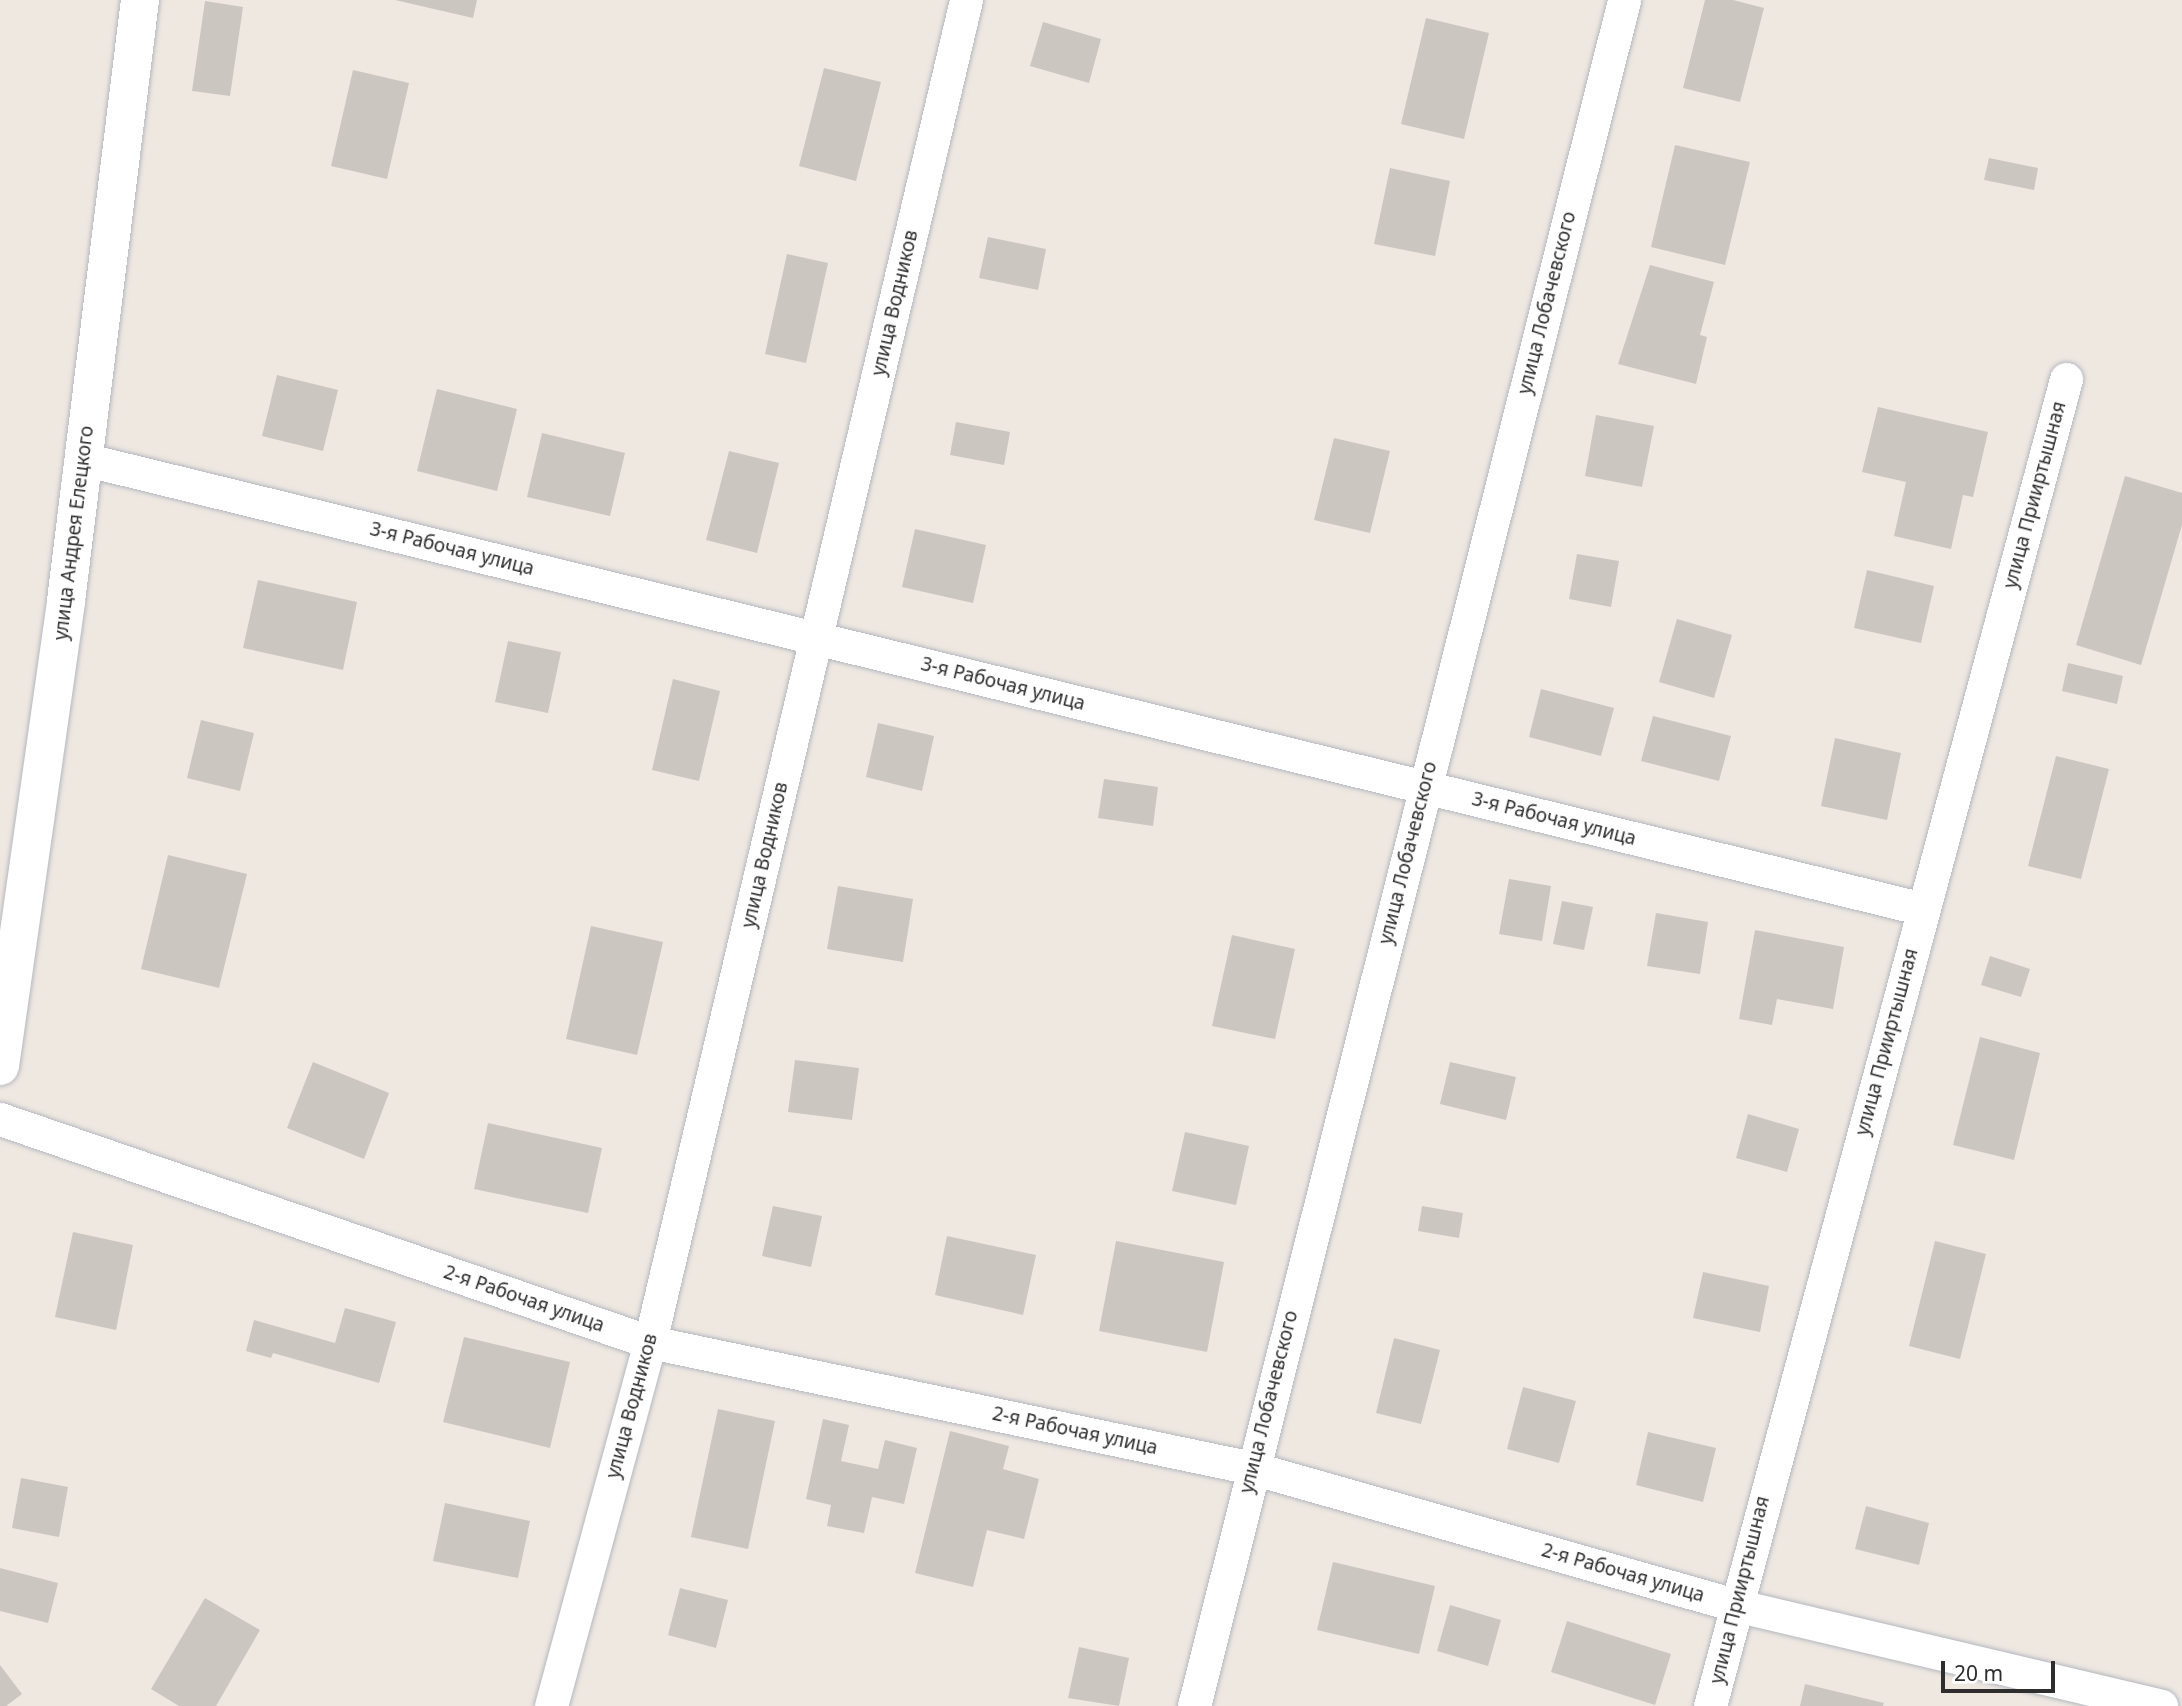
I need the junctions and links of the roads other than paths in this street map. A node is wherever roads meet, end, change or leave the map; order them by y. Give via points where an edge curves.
1 (140, 0) edge
2 (966, 0) edge
3 (1624, 0) edge
4 (2066, 379) dead end
5 (83, 459) junction
6 (816, 638) junction
7 (1424, 787) junction
8 (1923, 909) junction
9 (0, 1066) edge
10 (0, 1119) edge
11 (650, 1342) junction
12 (1252, 1468) junction
13 (1735, 1605) junction
14 (551, 1706) edge
15 (1194, 1706) edge
16 (1710, 1706) edge
17 (2161, 1706) edge

1 - 5 main road, улица Андрея Елецкого
2 - 6 street, улица Водников
3 - 7 street, улица Лобачевского
4 - 8 street, улица Прииртышная
5 - 6 street, 3-я Рабочая улица
5 - 9 main road, улица Андрея Елецкого
6 - 7 street, 3-я Рабочая улица
6 - 11 street, улица Водников
7 - 8 street, 3-я Рабочая улица
7 - 12 street, улица Лобачевского
8 - 13 street, улица Прииртышная
10 - 11 street, 2-я Рабочая улица
11 - 12 street, 2-я Рабочая улица
11 - 14 street, улица Водников
12 - 13 street, 2-я Рабочая улица
12 - 15 street, улица Лобачевского
13 - 16 street, улица Прииртышная
13 - 17 street, 2-я Рабочая улица

